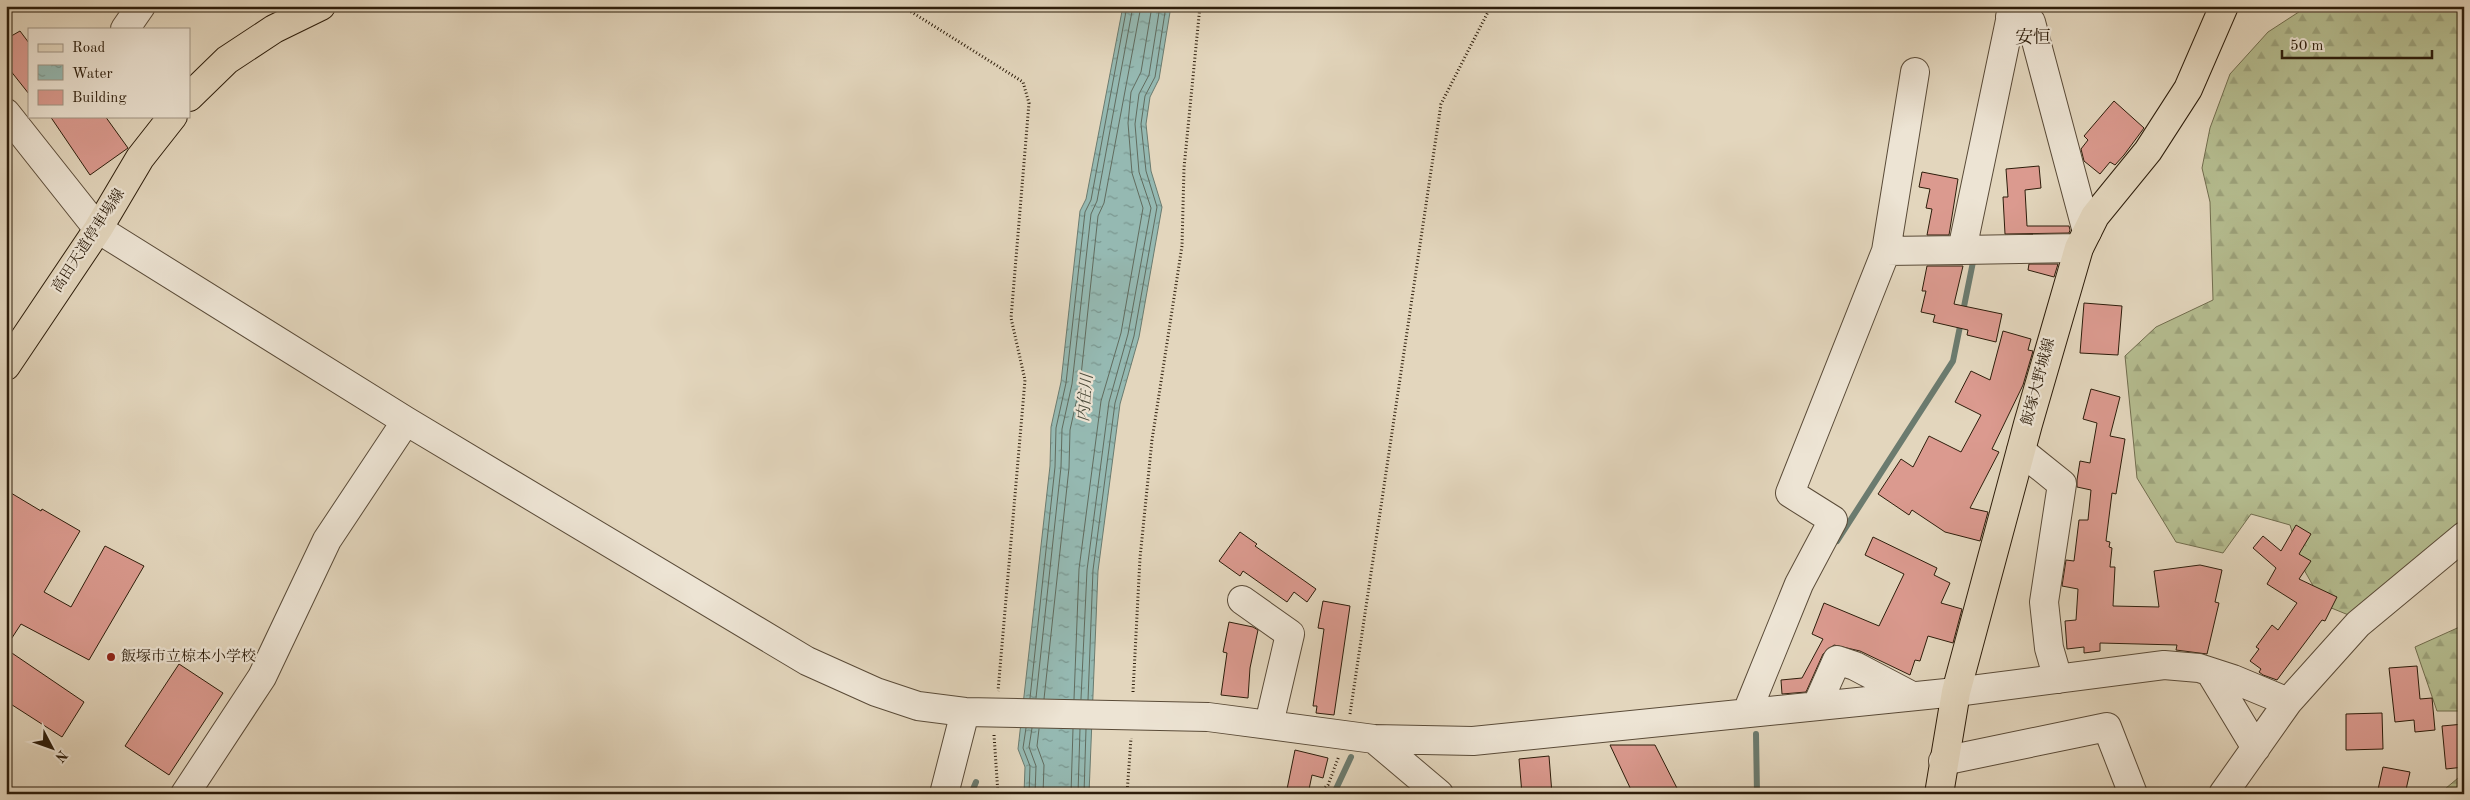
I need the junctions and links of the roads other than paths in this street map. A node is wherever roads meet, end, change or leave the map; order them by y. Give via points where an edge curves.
1 (141, 6) edge
2 (322, 6) edge
3 (2224, 6) edge
4 (2019, 16) edge
5 (126, 28) edge
6 (1914, 72) dead end
7 (190, 96) edge
8 (6, 113) edge
9 (171, 118) edge
10 (98, 229) junction
11 (2083, 240) junction
12 (1974, 250) junction
13 (1886, 251) junction
14 (6, 366) edge
15 (406, 421) junction
16 (2021, 450) junction
17 (2464, 536) edge
18 (1242, 600) dead end
19 (2210, 672) junction
20 (2058, 679) junction
21 (1956, 692) junction
22 (1912, 696) junction
23 (2288, 702) junction
24 (1817, 705) junction
25 (965, 712) junction
26 (1747, 712) junction
27 (1269, 724) junction
28 (1374, 739) junction
29 (2256, 748) junction
30 (1943, 761) junction
31 (185, 794) edge
32 (944, 794) edge
33 (1439, 794) edge
34 (1939, 794) edge
35 (2133, 794) edge
36 (2223, 794) edge

1 - 5 street
2 - 7 main road via 274,29 227,60
3 - 11 main road, 飯塚大野城線 via 2188,89 2148,151 2095,216
4 - 11 street
4 - 12 street
6 - 13 street
8 - 10 street
9 - 10 main road, 高田天道停車場線 via 140,158
10 - 14 main road, 高田天道停車場線
10 - 15 street
11 - 12 street
11 - 16 main road, 飯塚大野城線
12 - 13 street
13 - 26 street via 1790,493 1833,520 1799,584
15 - 25 street via 807,661 876,692 918,706
15 - 31 street via 327,540 262,677
16 - 20 street via 2062,484 2044,602 2049,648
16 - 21 main road, 飯塚大野城線
17 - 23 street via 2358,624
18 - 27 street via 1290,634
19 - 20 street via 2164,665
19 - 23 street via 2233,678
19 - 29 street
20 - 21 street
21 - 22 street
21 - 30 main road, 飯塚大野城線
22 - 24 street
22 - 24 street via 1856,666 1837,660
23 - 29 street
24 - 26 street
25 - 27 street via 1208,717
25 - 32 street
26 - 28 street via 1473,742
27 - 28 street
28 - 33 street
29 - 36 street
30 - 34 main road, 飯塚大野城線
30 - 35 street via 2106,727

